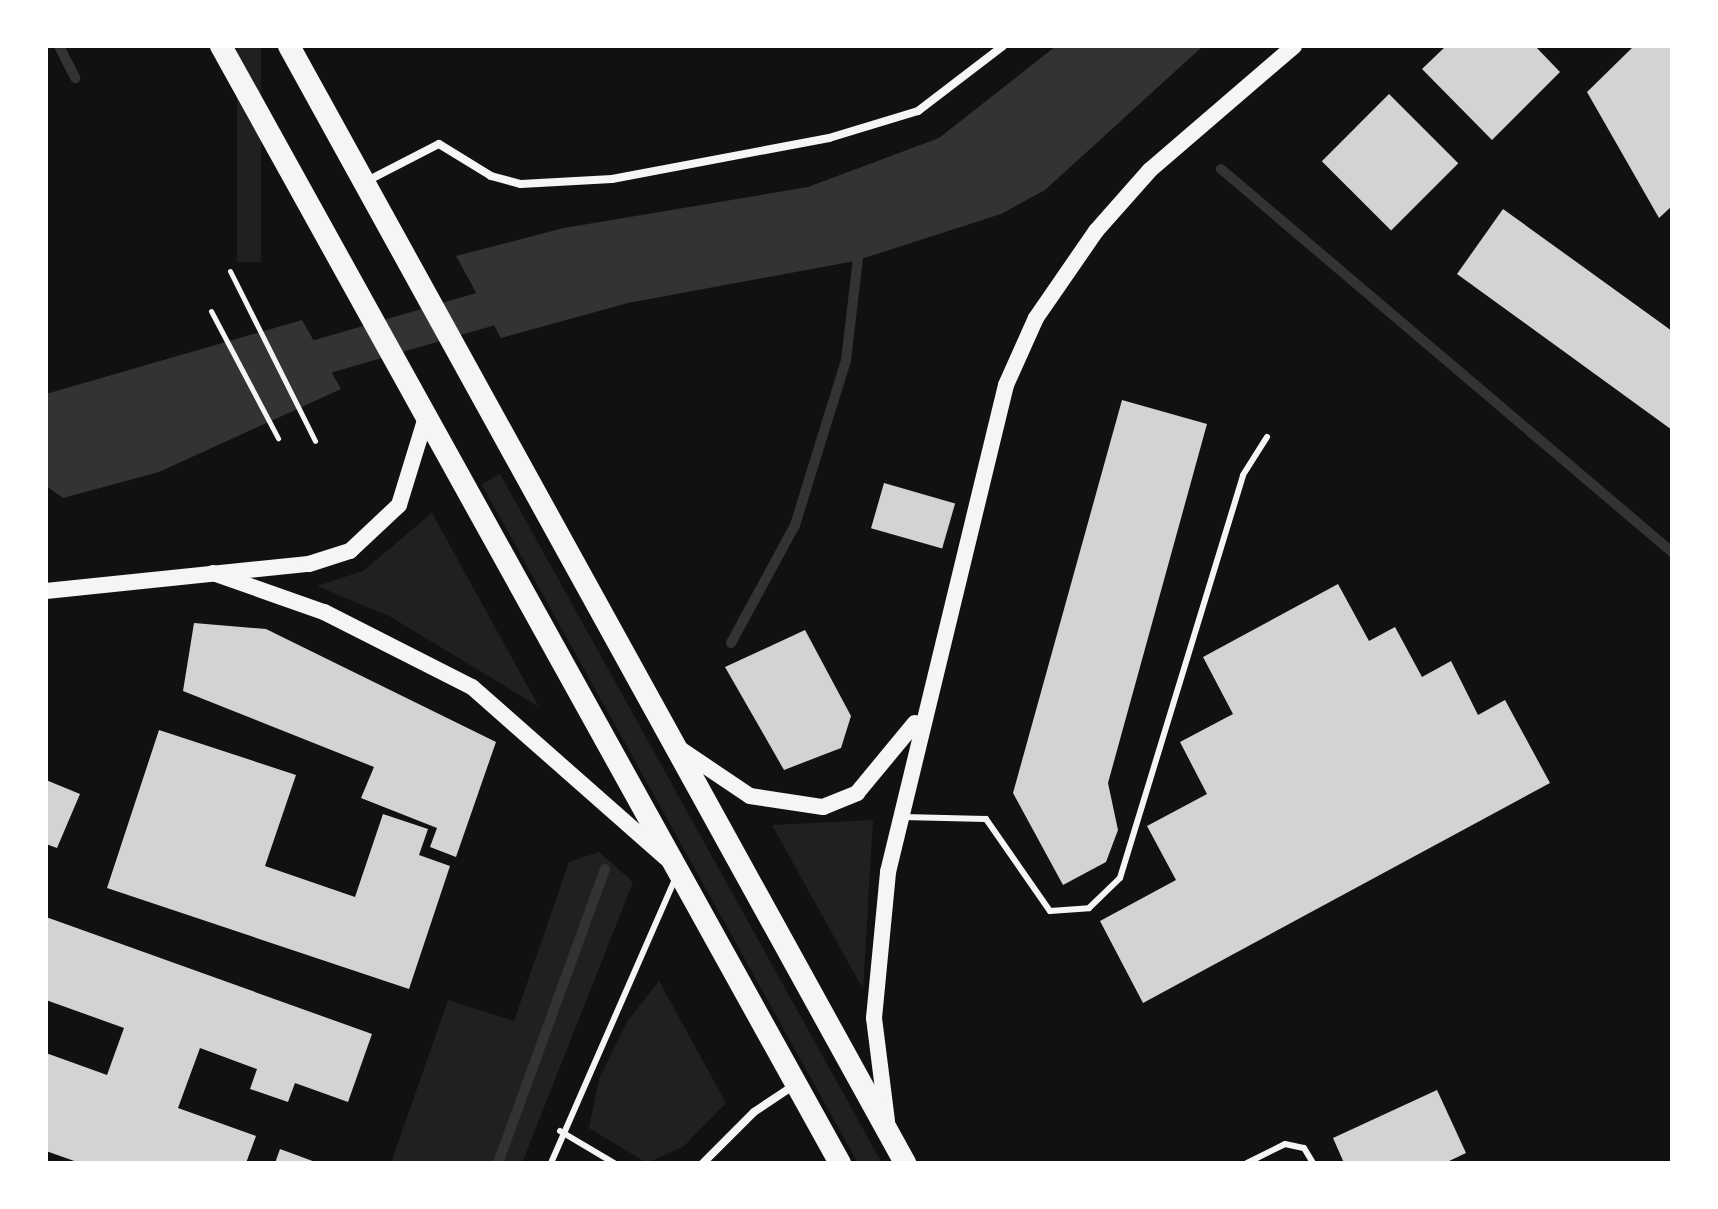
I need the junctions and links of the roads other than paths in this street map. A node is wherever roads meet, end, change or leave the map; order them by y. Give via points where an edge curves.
1 (221, 46) edge
2 (289, 46) edge
3 (1003, 46) edge
4 (1294, 46) edge
5 (364, 182) junction
6 (427, 412) junction
7 (1267, 437) dead end
8 (213, 573) junction
9 (46, 591) edge
10 (923, 707) junction
11 (674, 744) junction
12 (900, 817) junction
13 (679, 870) junction
14 (797, 1084) junction
15 (560, 1131) junction
16 (890, 1135) junction
17 (551, 1163) edge
18 (614, 1163) edge
19 (703, 1163) edge
20 (840, 1163) edge
21 (905, 1163) edge
22 (1247, 1163) edge
23 (1313, 1163) edge

1 - 6 highway
2 - 5 highway
3 - 5 street via 918,111 815,141 612,179 521,184 491,176 439,144
4 - 10 main road via 1150,170 1081,250 1036,318 992,422
5 - 11 highway
6 - 8 main road via 412,475 378,530 350,551 309,564
6 - 13 highway
7 - 12 lane via 1243,475 1120,878 1089,908 1050,911 986,819
8 - 9 main road
8 - 13 main road via 324,612 472,687
10 - 11 main road via 882,769 857,793 823,807 750,796
10 - 12 main road
11 - 16 highway
12 - 16 main road via 874,1018
13 - 14 highway
13 - 15 lane
14 - 19 street via 754,1112
14 - 20 highway
15 - 17 lane
15 - 18 lane
16 - 21 highway
22 - 23 lane via 1285,1144 1304,1148

